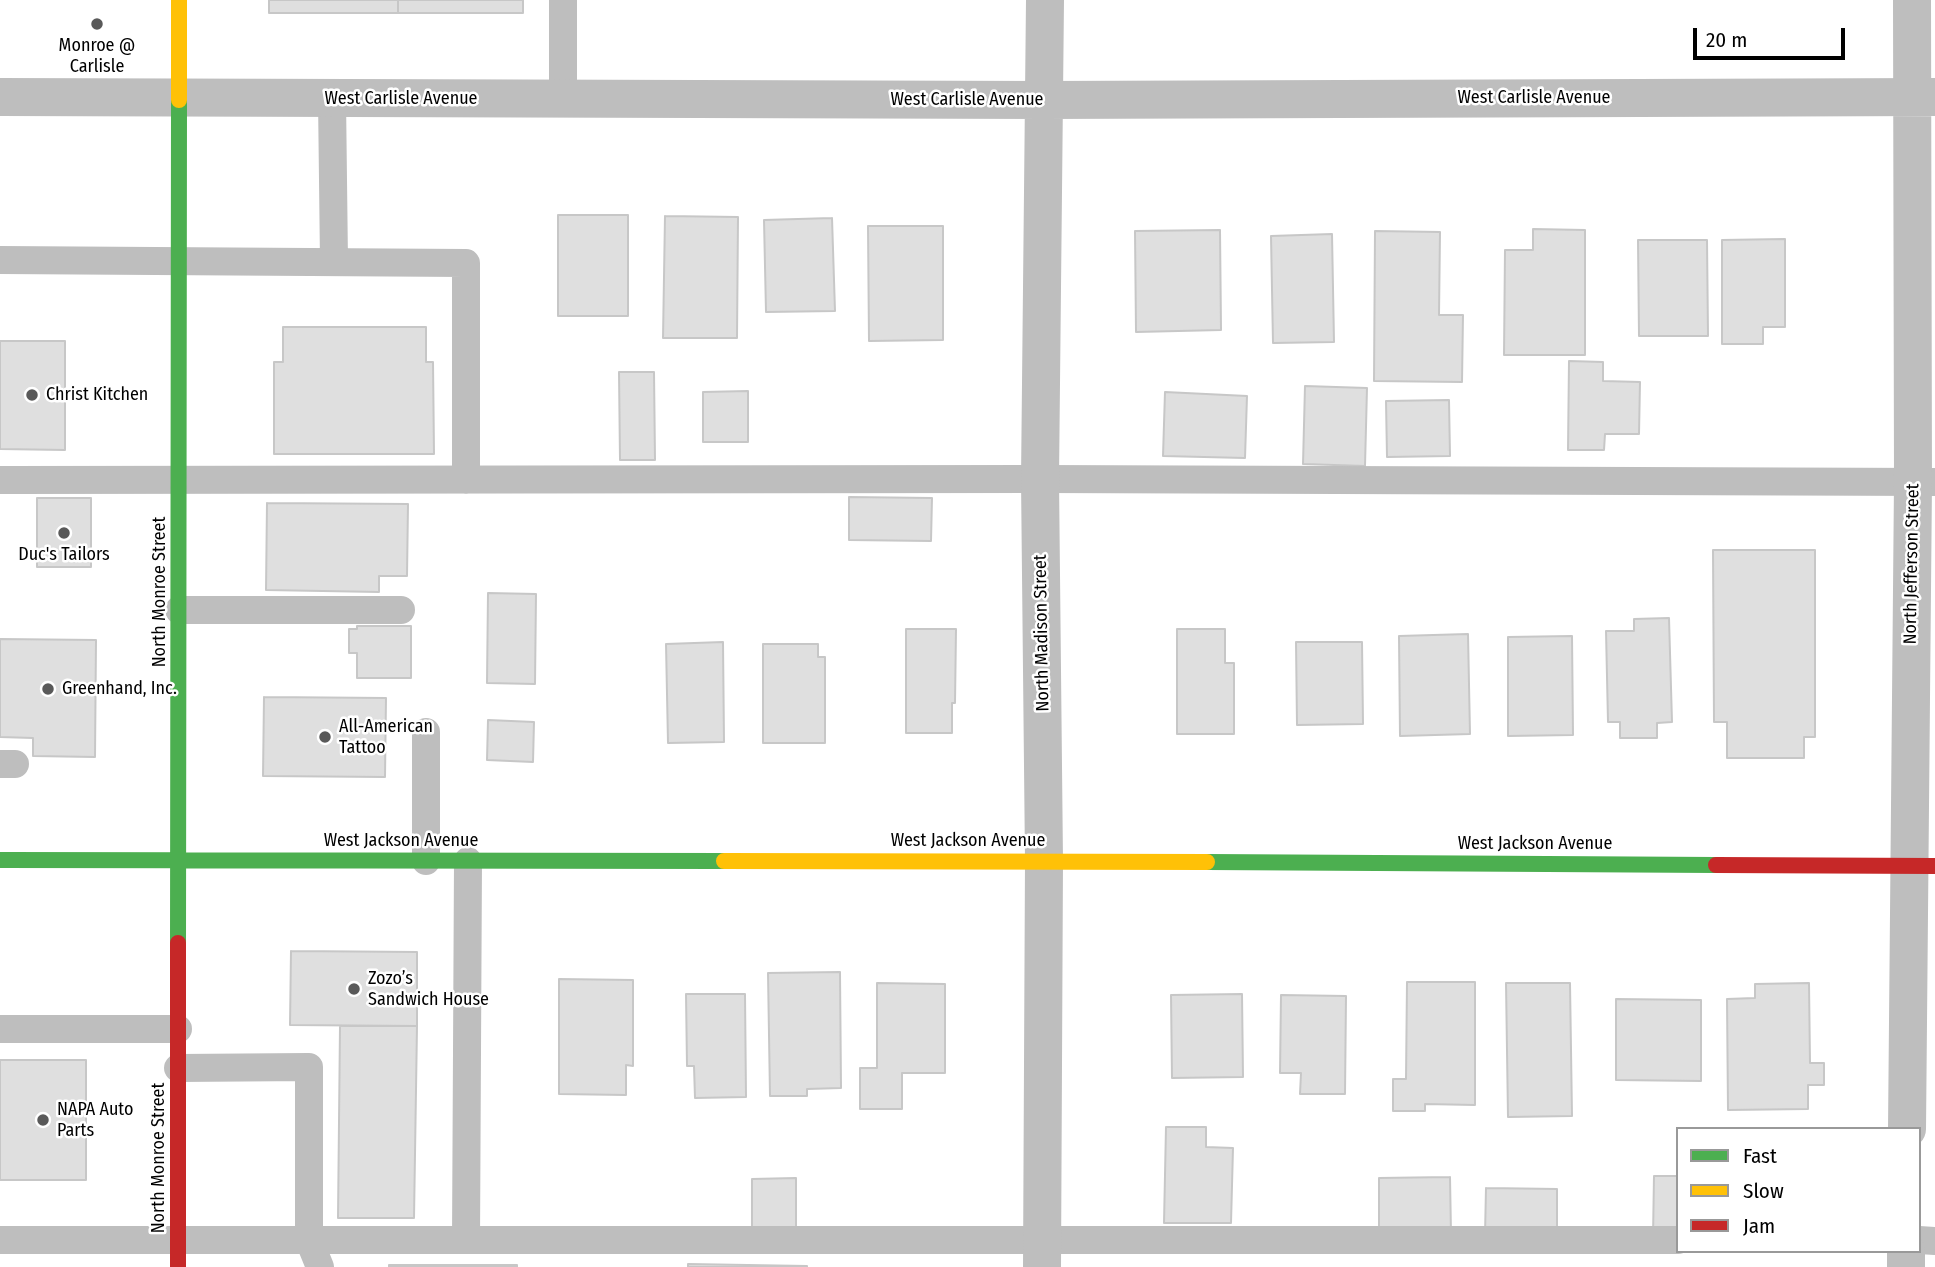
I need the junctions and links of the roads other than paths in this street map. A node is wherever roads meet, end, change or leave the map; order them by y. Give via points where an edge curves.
1 (179, 0) edge
2 (563, 0) edge
3 (1045, 0) edge
4 (1912, 0) edge
5 (0, 97) edge
6 (1924, 97) edge
7 (179, 99) junction
8 (332, 99) junction
9 (563, 99) junction
10 (1044, 100) junction
11 (0, 260) edge
12 (179, 260) junction
13 (334, 262) junction
14 (1040, 479) junction
15 (0, 480) edge
16 (466, 480) junction
17 (179, 481) junction
18 (1924, 482) edge
19 (179, 610) junction
20 (401, 610) dead end
21 (426, 732) dead end
22 (0, 860) edge
23 (179, 860) junction
24 (426, 860) junction
25 (468, 860) junction
26 (1044, 860) junction
27 (1922, 866) edge
28 (0, 1029) edge
29 (178, 1029) junction
30 (178, 1068) junction
31 (1907, 1127) edge
32 (0, 1240) edge
33 (309, 1240) junction
34 (466, 1240) junction
35 (1676, 1240) edge
36 (178, 1254) edge
37 (1043, 1254) edge
38 (320, 1267) edge

1 - 7 street, North Monroe Street
2 - 9 lane
3 - 10 street, North Madison Street
4 - 6 street, North Jefferson Street
5 - 7 street, West Carlisle Avenue
6 - 10 street, West Carlisle Avenue
6 - 18 street, North Jefferson Street
7 - 8 street, West Carlisle Avenue
7 - 12 street, North Monroe Street
8 - 9 street, West Carlisle Avenue
8 - 13 lane
9 - 10 street, West Carlisle Avenue
10 - 14 street, North Madison Street
11 - 12 lane
12 - 13 lane
12 - 17 street, North Monroe Street
13 - 16 lane via 466,263
14 - 16 lane
14 - 18 lane
14 - 26 street, North Madison Street
15 - 17 lane
16 - 17 lane
17 - 19 street, North Monroe Street
18 - 27 street, North Jefferson Street
19 - 20 lane
19 - 23 street, North Monroe Street
21 - 24 lane
22 - 23 street, West Jackson Avenue
23 - 24 street, West Jackson Avenue
23 - 29 street, North Monroe Street
24 - 25 street, West Jackson Avenue
25 - 26 street, West Jackson Avenue
25 - 34 lane
26 - 27 street, West Jackson Avenue
26 - 37 street, North Madison Street
27 - 31 street, North Jefferson Street
28 - 29 lane
29 - 30 street, North Monroe Street
30 - 33 lane via 309,1067
30 - 36 street, North Monroe Street
32 - 36 lane
33 - 34 lane
33 - 36 lane
33 - 38 lane
34 - 37 lane
35 - 37 lane

